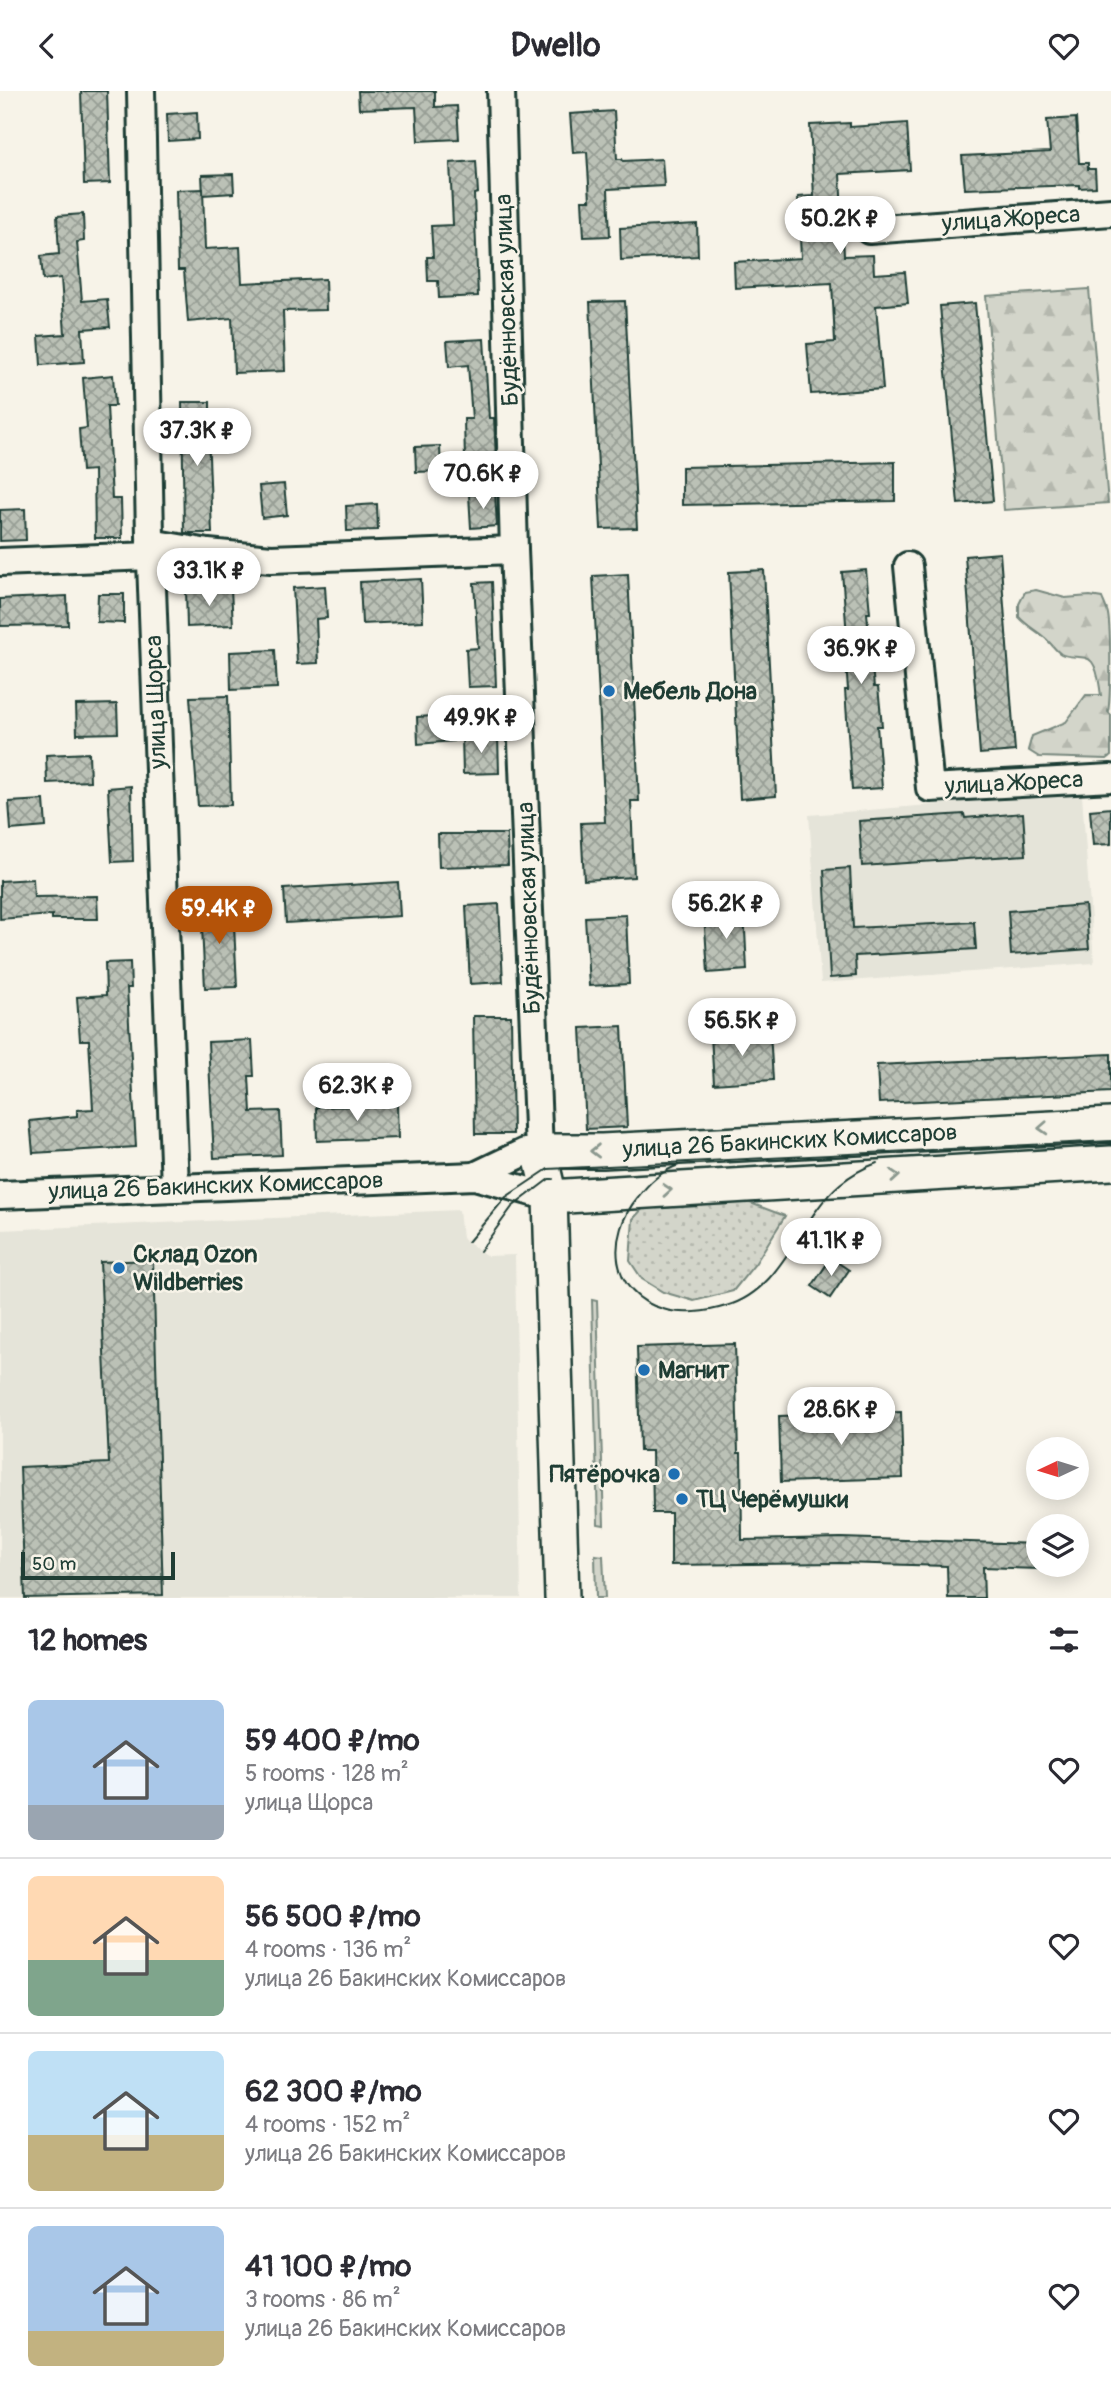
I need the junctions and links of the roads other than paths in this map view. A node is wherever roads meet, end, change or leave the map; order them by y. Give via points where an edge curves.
1 (141, 91) edge
2 (502, 91) edge
3 (1111, 212) edge
4 (869, 230) dead end
5 (150, 550) junction
6 (514, 550) junction
7 (0, 562) edge
8 (908, 566) dead end
9 (1111, 778) edge
10 (1111, 1125) edge
11 (539, 1151) junction
12 (1111, 1163) edge
13 (475, 1176) junction
14 (175, 1187) junction
15 (0, 1195) edge
16 (550, 1197) junction
17 (562, 1598) edge

1 - 5 street, улица Щорса
2 - 6 street, Будённовская улица
3 - 4 street, улица Жореса
5 - 6 street via 271,559
5 - 7 street
5 - 14 street, улица Щорса
6 - 11 street, Будённовская улица
8 - 9 street, улица Жореса via 930,788
10 -> 11 main road, улица 26 Бакинских Комиссаров
11 - 13 street, улица 26 Бакинских Комиссаров via 525,1152
11 - 16 main road, Будённовская улица
16 -> 12 main road, улица 26 Бакинских Комиссаров
13 - 14 street, улица 26 Бакинских Комиссаров
13 - 16 street, улица 26 Бакинских Комиссаров
14 - 15 street, улица 26 Бакинских Комиссаров
16 - 17 main road, Будённовская улица

